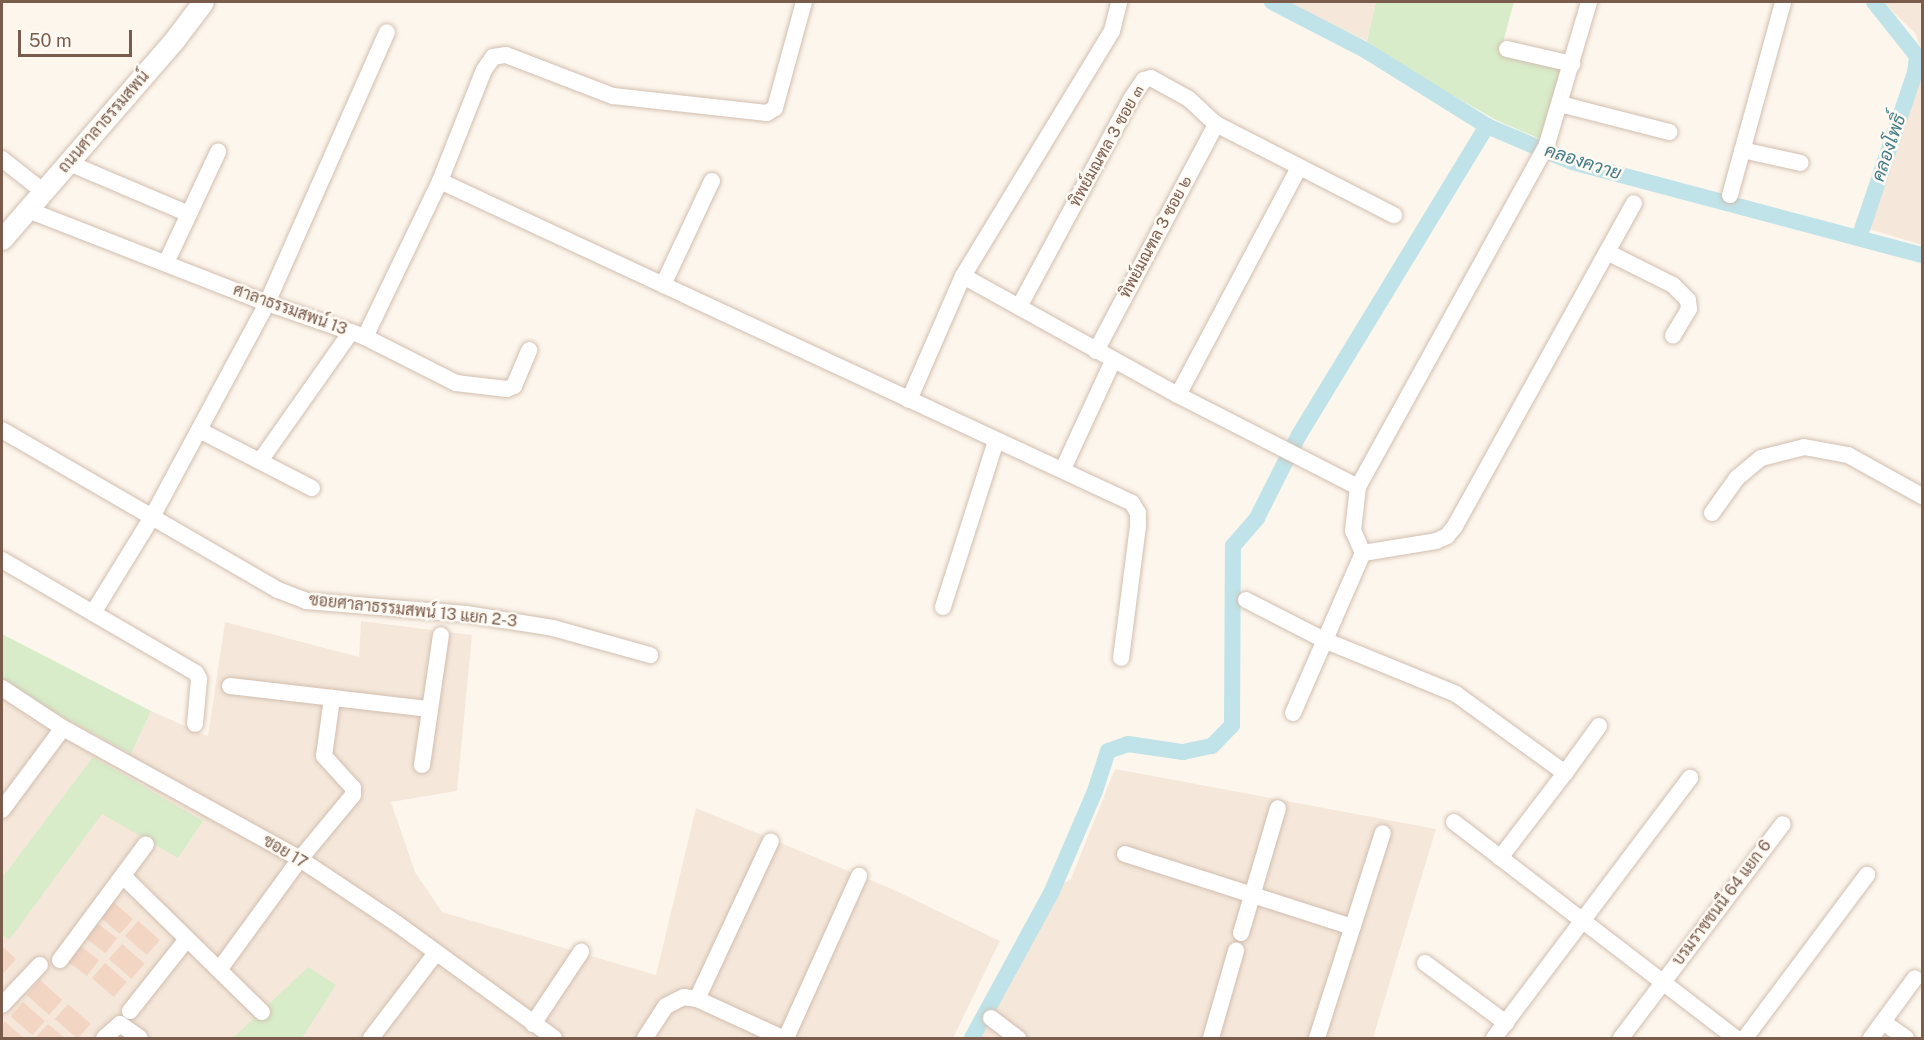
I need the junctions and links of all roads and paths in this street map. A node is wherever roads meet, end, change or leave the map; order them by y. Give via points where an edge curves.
1 (203, 2) edge
2 (804, 2) edge
3 (1119, 2) edge
4 (1589, 2) edge
5 (1783, 2) edge
6 (387, 32) dead end
7 (1507, 49) dead end
8 (1572, 64) junction
9 (1560, 104) junction
10 (1216, 124) junction
11 (1670, 132) dead end
12 (1742, 150) junction
13 (218, 152) dead end
14 (2, 159) edge
15 (69, 162) junction
16 (1801, 163) dead end
17 (1299, 166) junction
18 (440, 181) junction
19 (712, 181) dead end
20 (44, 192) junction
21 (1730, 195) dead end
22 (1634, 203) dead end
23 (28, 210) junction
24 (189, 214) junction
25 (1394, 215) dead end
26 (2, 239) edge
27 (1607, 252) junction
28 (166, 264) junction
29 (963, 276) junction
30 (663, 285) junction
31 (267, 303) junction
32 (1019, 307) junction
33 (358, 334) junction
34 (1673, 336) dead end
35 (530, 350) dead end
36 (1096, 351) junction
37 (1113, 361) junction
38 (1178, 395) junction
39 (909, 400) junction
40 (2, 430) edge
41 (199, 430) junction
42 (996, 441) junction
43 (260, 461) junction
44 (1062, 469) junction
45 (1358, 487) junction
46 (312, 488) dead end
47 (1923, 496) edge
48 (1712, 513) dead end
49 (152, 517) junction
50 (1363, 554) junction
51 (2, 560) edge
52 (1246, 600) dead end
53 (943, 607) dead end
54 (93, 613) junction
55 (441, 635) dead end
56 (1324, 640) junction
57 (650, 655) dead end
58 (1121, 658) dead end
59 (230, 686) dead end
60 (2, 688) edge
61 (332, 698) junction
62 (430, 709) junction
63 (1293, 713) dead end
64 (195, 724) dead end
65 (1599, 726) dead end
66 (63, 728) junction
67 (423, 765) dead end
68 (1565, 772) junction
69 (1690, 778) dead end
70 (1278, 808) dead end
71 (2, 810) edge
72 (1454, 822) dead end
73 (1783, 824) dead end
74 (1383, 833) dead end
75 (771, 841) dead end
76 (146, 844) dead end
77 (1125, 854) dead end
78 (1500, 858) junction
79 (300, 859) junction
80 (1867, 875) dead end
81 (858, 876) dead end
82 (124, 878) junction
83 (1252, 895) junction
84 (1583, 921) junction
85 (1353, 927) junction
86 (1241, 933) dead end
87 (188, 939) junction
88 (1236, 951) dead end
89 (436, 952) junction
90 (581, 952) dead end
91 (60, 960) dead end
92 (1425, 963) dead end
93 (40, 965) dead end
94 (219, 970) junction
95 (1915, 978) dead end
96 (1662, 982) junction
97 (697, 999) junction
98 (2, 1005) edge
99 (130, 1011) dead end
100 (261, 1011) dead end
101 (991, 1018) dead end
102 (1884, 1022) junction
103 (1506, 1023) junction
104 (533, 1024) junction
105 (104, 1038) edge
106 (140, 1038) edge
107 (371, 1038) edge
108 (554, 1038) edge
109 (645, 1038) edge
110 (780, 1038) edge
111 (1018, 1038) edge
112 (1211, 1038) edge
113 (1317, 1038) edge
114 (1494, 1038) edge
115 (1620, 1038) edge
116 (1736, 1038) edge
117 (1745, 1038) edge
118 (1871, 1038) edge
119 (1906, 1038) edge

1 - 15 street, ถนนศาลาธรรมสพน์
2 - 18 street via 775,108 767,113 613,96 506,55 493,57 483,70
3 - 29 street via 1112,31
4 - 8 street
5 - 12 street
6 - 31 street
7 - 8 street
8 - 9 street
9 - 11 street
9 - 45 street via 1536,168
10 - 17 street, ทิพย์มณฑล 3 ซอย ๓
10 - 32 street, ทิพย์มณฑล 3 ซอย ๓ via 1190,99 1160,81 1144,80
10 - 36 street, ทิพย์มณฑล 3 ซอย ๒
12 - 16 street
12 - 21 street
13 - 24 street
14 - 20 street
15 - 20 street, ถนนศาลาธรรมสพน์
15 - 24 street
17 - 25 street, ทิพย์มณฑล 3 ซอย ๓
17 - 38 street
18 - 30 street
18 - 33 street
19 - 30 street
20 - 23 street, ถนนศาลาธรรมสพน์
22 - 27 street
23 - 26 street, ถนนศาลาธรรมสพน์
23 - 28 street, ศาลาธรรมสพน์ 13
24 - 28 street
27 - 34 street via 1673,285 1688,300 1689,309
27 - 50 street via 1447,536
28 - 31 street, ศาลาธรรมสพน์ 13
29 - 32 street
29 - 39 street
30 - 39 street
31 - 33 street, ศาลาธรรมสพน์ 13
31 - 41 street
32 - 36 street
33 - 35 street, ศาลาธรรมสพน์ 13 via 456,383 499,388 514,386
33 - 43 street
36 - 37 street
37 - 38 street
37 - 44 street
38 - 45 street
39 - 42 street
40 - 49 street, ซอยศาลาธรรมสพน์ 13 แยก 2-3
41 - 43 street
41 - 49 street
42 - 44 street
42 - 53 street
43 - 46 street
44 - 58 street via 1121,496 1138,513
45 - 50 street via 1353,531
47 - 48 street via 1848,455 1804,447 1761,458 1737,478
49 - 54 street
49 - 57 street, ซอยศาลาธรรมสพน์ 13 แยก 2-3 via 278,590 306,601 466,614 553,628
50 - 56 street
51 - 54 street
52 - 56 street
54 - 64 street via 196,673 199,679
55 - 62 street
56 - 63 street
56 - 68 street via 1456,694
59 - 61 street
60 - 66 street, ซอย 17
61 - 62 street
61 - 79 street via 324,756 353,788 353,795
62 - 67 street
65 - 68 street
66 - 71 street
66 - 79 street, ซอย 17
68 - 78 street
69 - 84 street
70 - 83 street
72 - 78 street
73 - 96 street, บรมราชชนนี 64 แยก 6
74 - 85 street
75 - 97 street
76 - 82 street
77 - 83 street
78 - 84 street
79 - 89 street, ซอย 17
79 - 94 street
80 - 117 street
81 - 110 street
82 - 87 street
82 - 91 street
83 - 85 street
83 - 86 street
84 - 96 street
84 - 103 street
85 - 113 street
87 - 94 street
87 - 99 street
88 - 112 street
89 - 104 street, ซอย 17
89 - 107 street
90 - 104 street
92 - 103 street
93 - 98 street
94 - 100 street
95 - 102 street
96 - 115 street, บรมราชชนนี 64 แยก 6
96 - 116 street
97 - 109 street via 675,998
97 - 110 street
101 - 111 street
102 - 118 street
102 - 119 street
103 - 114 street
104 - 108 street, ซอย 17
105 - 106 street via 120,1024

